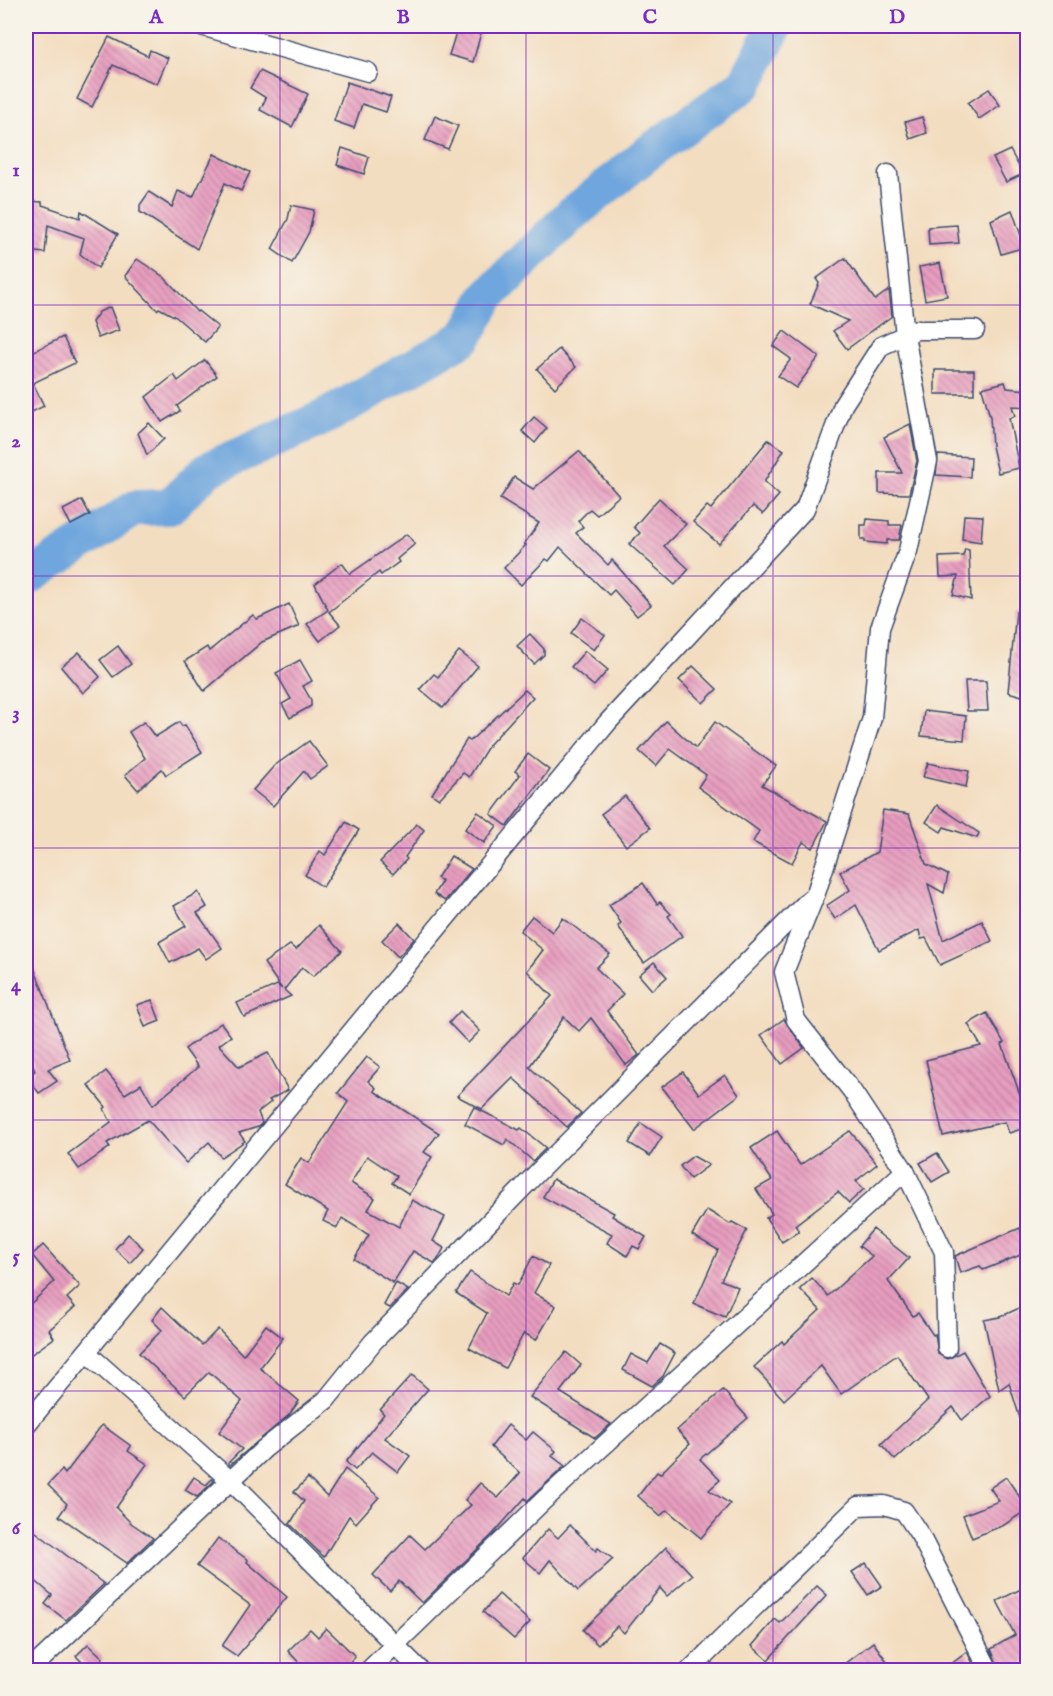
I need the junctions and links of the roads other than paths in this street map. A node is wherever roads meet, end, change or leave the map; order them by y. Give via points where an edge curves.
1 (201, 26) edge
2 (368, 72) dead end
3 (888, 174) dead end
4 (975, 330) dead end
5 (905, 335) junction
6 (816, 893) junction
7 (905, 1171) junction
8 (947, 1348) dead end
9 (87, 1353) junction
10 (26, 1425) edge
11 (231, 1481) junction
12 (396, 1644) junction
13 (30, 1671) edge
14 (369, 1671) edge
15 (420, 1671) edge
16 (690, 1671) edge
17 (989, 1671) edge

1 - 2 street
3 - 5 street
4 - 5 street via 916,330
5 - 6 street via 928,461 908,551 880,628 872,718
5 - 9 street via 881,346 843,405 806,509 608,722
6 - 7 street via 784,972 796,1020 852,1091
6 - 11 street via 514,1197 374,1342 326,1400
7 - 8 street via 944,1252
7 - 12 street via 544,1500
9 - 10 street
9 - 11 street
11 - 12 street
11 - 13 street
12 - 14 street
12 - 15 street
16 - 17 street via 858,1506 885,1505 904,1512 920,1535

